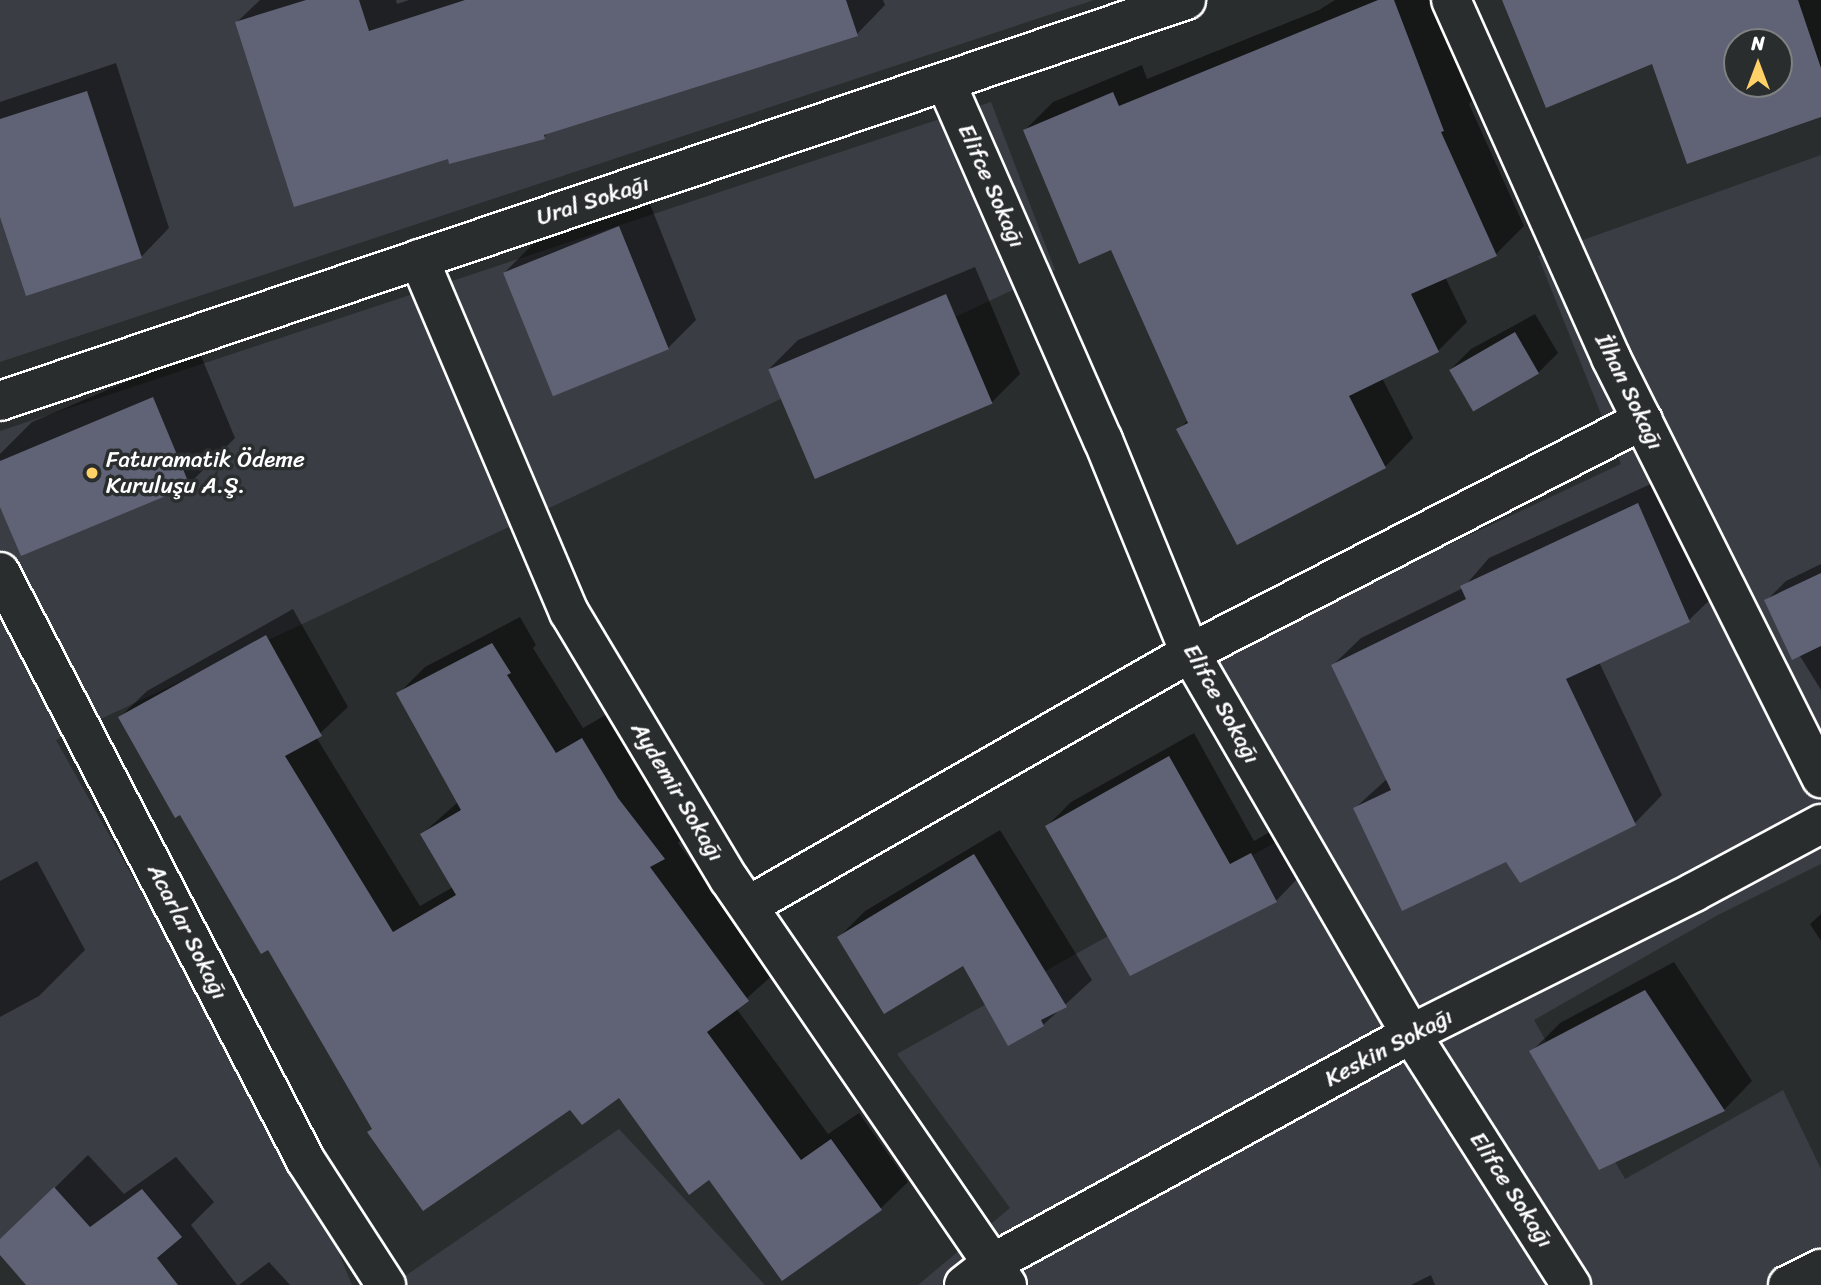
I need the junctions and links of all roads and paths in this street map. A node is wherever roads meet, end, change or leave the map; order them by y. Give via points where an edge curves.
1 (1186, 0) edge
2 (1451, 0) edge
3 (946, 83) junction
4 (419, 259) junction
5 (0, 401) edge
6 (1643, 420) junction
7 (0, 572) edge
8 (1190, 653) junction
9 (1821, 778) edge
10 (1821, 824) edge
11 (748, 906) junction
12 (1411, 1034) junction
13 (1821, 1269) edge
14 (987, 1278) edge
15 (386, 1285) edge
16 (1571, 1285) edge
17 (1788, 1285) edge

1 - 3 street, Ural Sokağı
2 - 6 street, İlhan Sokağı
3 - 4 street, Ural Sokağı
3 - 8 street, Elifce Sokağı
4 - 5 street, Ural Sokağı
4 - 11 street, Aydemir Sokağı via 569,612
6 - 8 street
6 - 9 street, İlhan Sokağı
7 - 15 street, Acarlar Sokağı via 306,1161
8 - 11 street
8 - 12 street, Elifce Sokağı
10 - 12 street, Keskin Sokağı
11 - 14 street, Aydemir Sokağı
12 - 14 street, Keskin Sokağı
12 - 16 street, Elifce Sokağı
13 - 17 street

